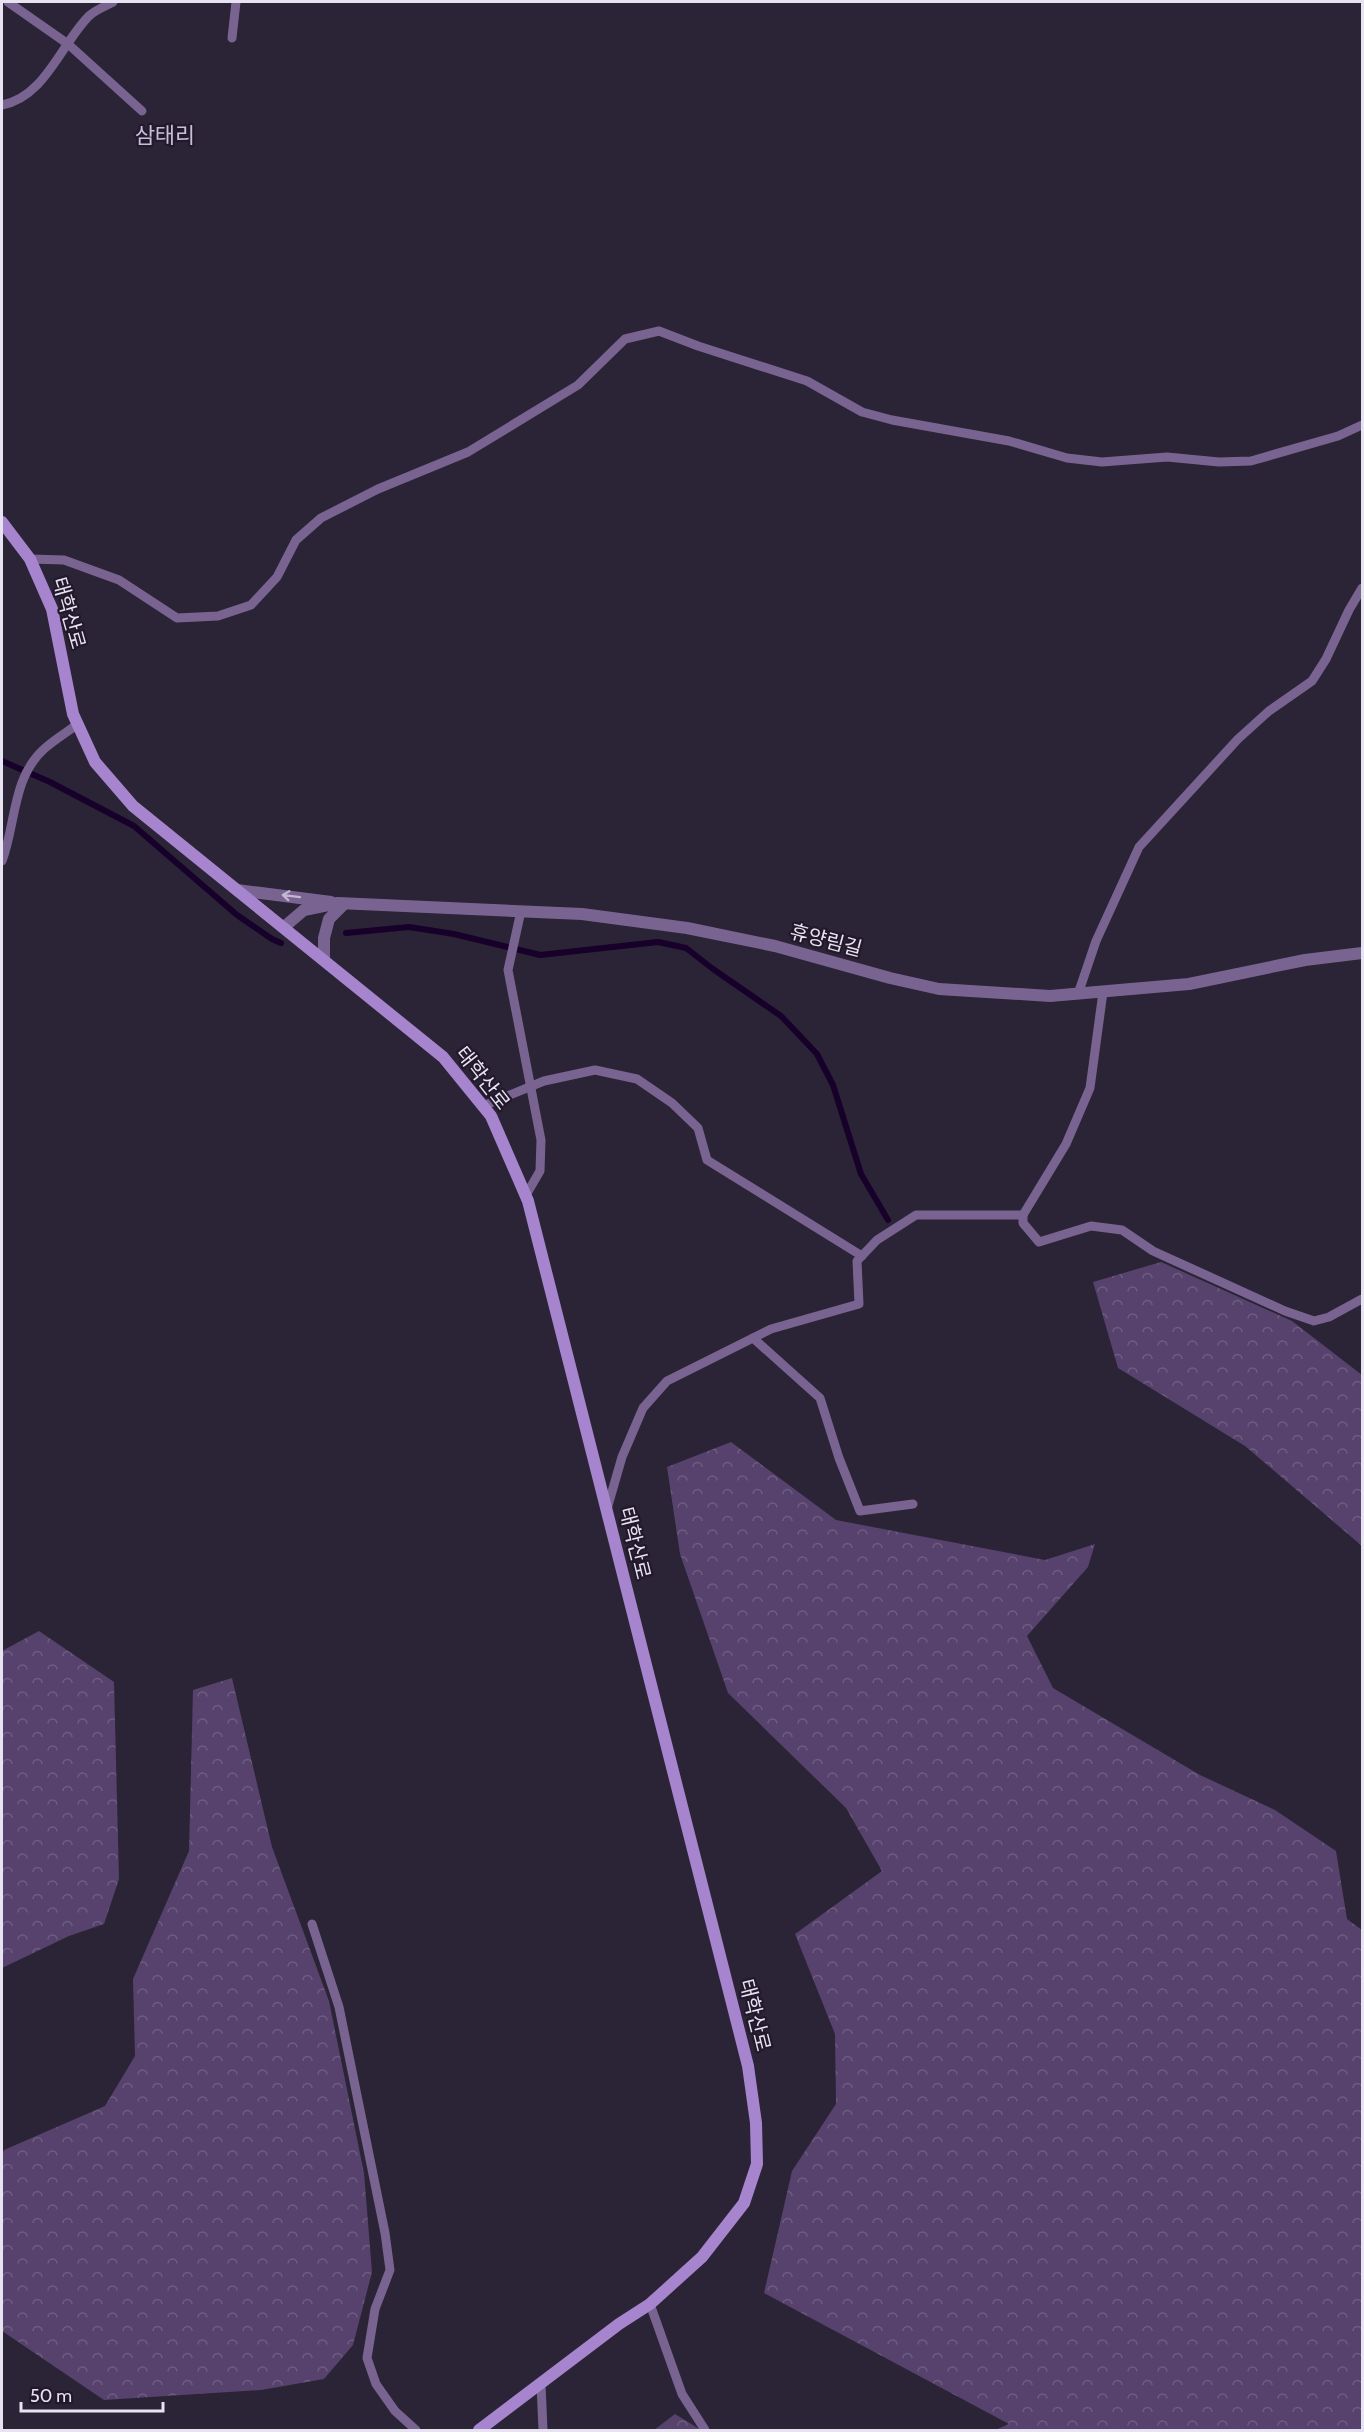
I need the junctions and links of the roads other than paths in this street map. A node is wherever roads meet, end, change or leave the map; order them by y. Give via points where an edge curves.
1 (8, 2) edge
2 (113, 2) edge
3 (237, 2) edge
4 (232, 38) dead end
5 (68, 44) junction
6 (2, 105) edge
7 (142, 111) dead end
8 (1362, 425) edge
9 (2, 522) edge
10 (30, 559) junction
11 (1362, 588) edge
12 (78, 724) junction
13 (2, 861) edge
14 (237, 890) junction
15 (344, 903) junction
16 (520, 911) junction
17 (284, 927) junction
18 (1362, 953) edge
19 (324, 959) junction
20 (1102, 992) junction
21 (1078, 994) junction
22 (532, 1086) junction
23 (483, 1106) junction
24 (526, 1195) junction
25 (1023, 1215) junction
26 (862, 1256) junction
27 (1362, 1299) edge
28 (753, 1338) junction
29 (913, 1504) dead end
30 (606, 1511) junction
31 (312, 1924) dead end
32 (650, 2304) junction
33 (541, 2384) junction
34 (416, 2430) edge
35 (479, 2430) edge
36 (543, 2430) edge
37 (705, 2430) edge

1 - 5 lane
2 - 5 lane via 90,15
3 - 4 lane
5 - 6 lane via 35,87 15,102
5 - 7 lane
8 - 10 lane via 1338,436 1251,461 1167,457 1102,462 1067,458 1009,441 862,412 807,381 659,330 625,339 578,385 468,452 378,489 321,518 296,540 277,577 251,605 218,616 177,618 119,580 64,560
9 - 10 street, 태학산로
10 - 12 street, 태학산로 via 52,609
11 - 21 lane via 1312,681 1238,739 1139,847 1096,940
12 - 13 lane via 44,749 29,766
12 - 14 street, 태학산로 via 95,762 133,806
15 -> 14 street
14 - 17 street, 태학산로
15 - 16 street, 휴양림길
15 - 17 street, 휴양림길 via 304,910
15 - 19 street via 329,919
16 - 21 street, 휴양림길 via 582,914 687,928 775,946 939,989 1050,996
16 - 22 lane via 508,970
17 - 19 street, 태학산로
18 - 20 street, 휴양림길 via 1305,960 1190,984
19 - 23 street, 태학산로 via 443,1057
20 - 21 street, 휴양림길
20 - 25 lane via 1089,1088 1066,1144
22 - 23 lane
22 - 24 lane via 541,1140 540,1171
22 - 26 lane via 595,1070 637,1079 672,1103 698,1128 707,1161
23 - 24 street, 태학산로
24 - 30 street, 태학산로
25 - 26 lane via 916,1215 877,1239
25 - 27 lane via 1023,1223 1039,1242 1091,1226 1122,1230 1153,1251 1314,1322
26 - 28 lane via 857,1262 859,1304 771,1329
28 - 29 lane via 820,1398 860,1511
28 - 30 lane via 667,1382 643,1408 622,1457
30 - 32 street, 태학산로 via 748,2066 756,2123 758,2164 744,2203 702,2257
31 - 34 lane via 339,2007 386,2233 390,2270 375,2309 367,2358 376,2384 395,2411
32 - 33 street, 태학산로
32 - 37 lane via 682,2394
33 - 35 street, 태학산로
33 - 36 lane

